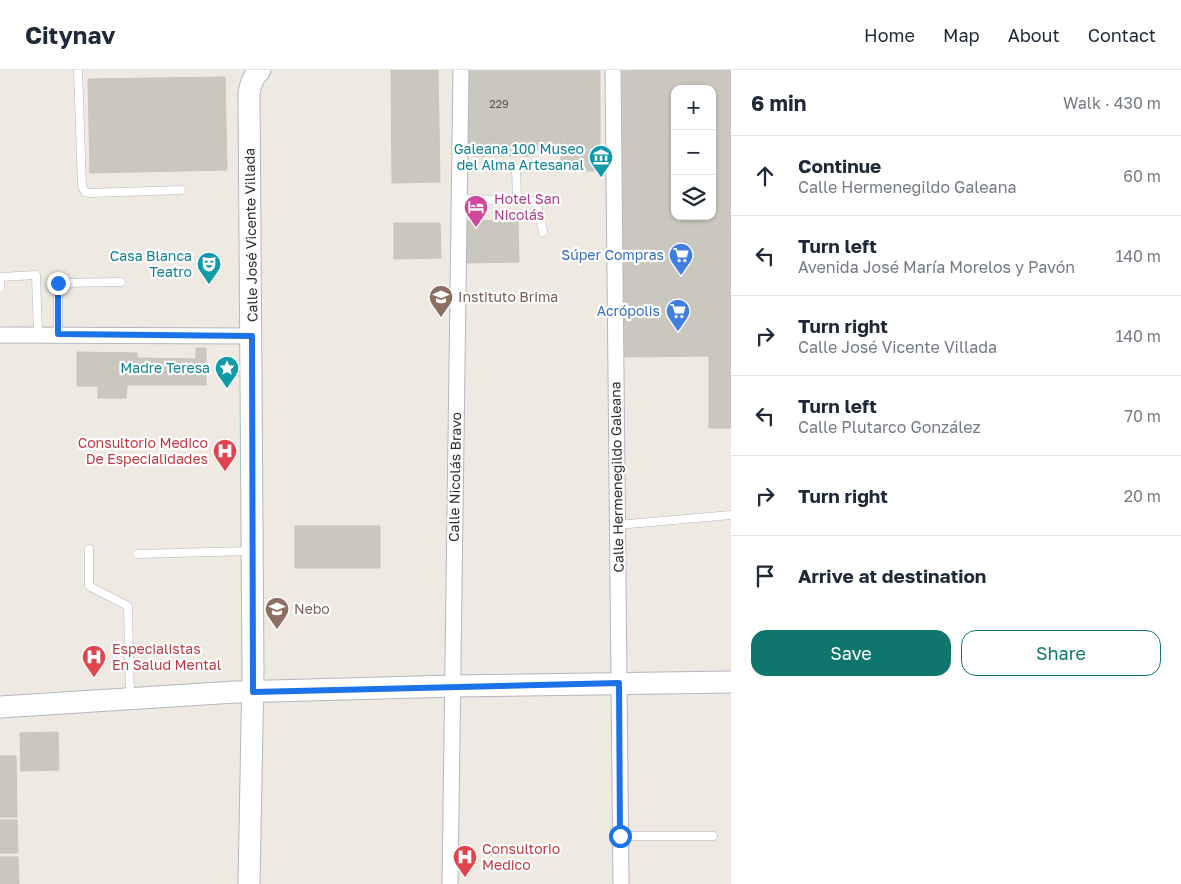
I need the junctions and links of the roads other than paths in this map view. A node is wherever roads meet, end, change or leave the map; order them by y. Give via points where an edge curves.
1 (78, 70) edge
2 (260, 70) edge
3 (461, 70) edge
4 (613, 70) edge
5 (516, 169) dead end
6 (181, 190) dead end
7 (459, 199) junction
8 (517, 201) junction
9 (543, 232) dead end
10 (121, 282) dead end
11 (0, 288) edge
12 (38, 334) junction
13 (58, 334) junction
14 (0, 335) edge
15 (252, 336) junction
16 (731, 515) edge
17 (617, 524) junction
18 (89, 549) dead end
19 (253, 551) junction
20 (137, 554) dead end
21 (731, 682) edge
22 (619, 683) junction
23 (453, 686) junction
24 (253, 692) junction
25 (130, 700) junction
26 (0, 707) edge
27 (620, 836) junction
28 (713, 836) dead end
29 (250, 884) edge
30 (450, 884) edge
31 (621, 884) edge

1 - 6 lane via 84,192
2 - 15 main road, Calle José Vicente Villada via 250,84
3 - 7 street, Calle Nicolás Bravo
4 - 17 street, Calle Hermenegildo Galeana
5 - 8 lane
7 - 8 lane
7 - 23 street, Calle Nicolás Bravo
8 - 9 lane via 536,201
10 - 13 lane via 58,283
11 - 12 lane via 0,277 36,275
12 - 13 street
12 - 14 street
13 - 15 street
15 - 19 main road, Calle José Vicente Villada
16 - 17 lane
17 - 22 street, Calle Hermenegildo Galeana
18 - 25 lane via 89,586 128,606
19 - 20 lane
19 - 24 main road, Calle José Vicente Villada
21 - 22 main road
22 - 23 main road
22 - 27 street, Calle Hermenegildo Galeana
23 - 24 main road
23 - 30 street, Calle Nicolás Bravo
24 - 25 main road
24 - 29 main road, Calle José Vicente Villada
25 - 26 main road
27 - 28 lane
27 - 31 street, Calle Hermenegildo Galeana

